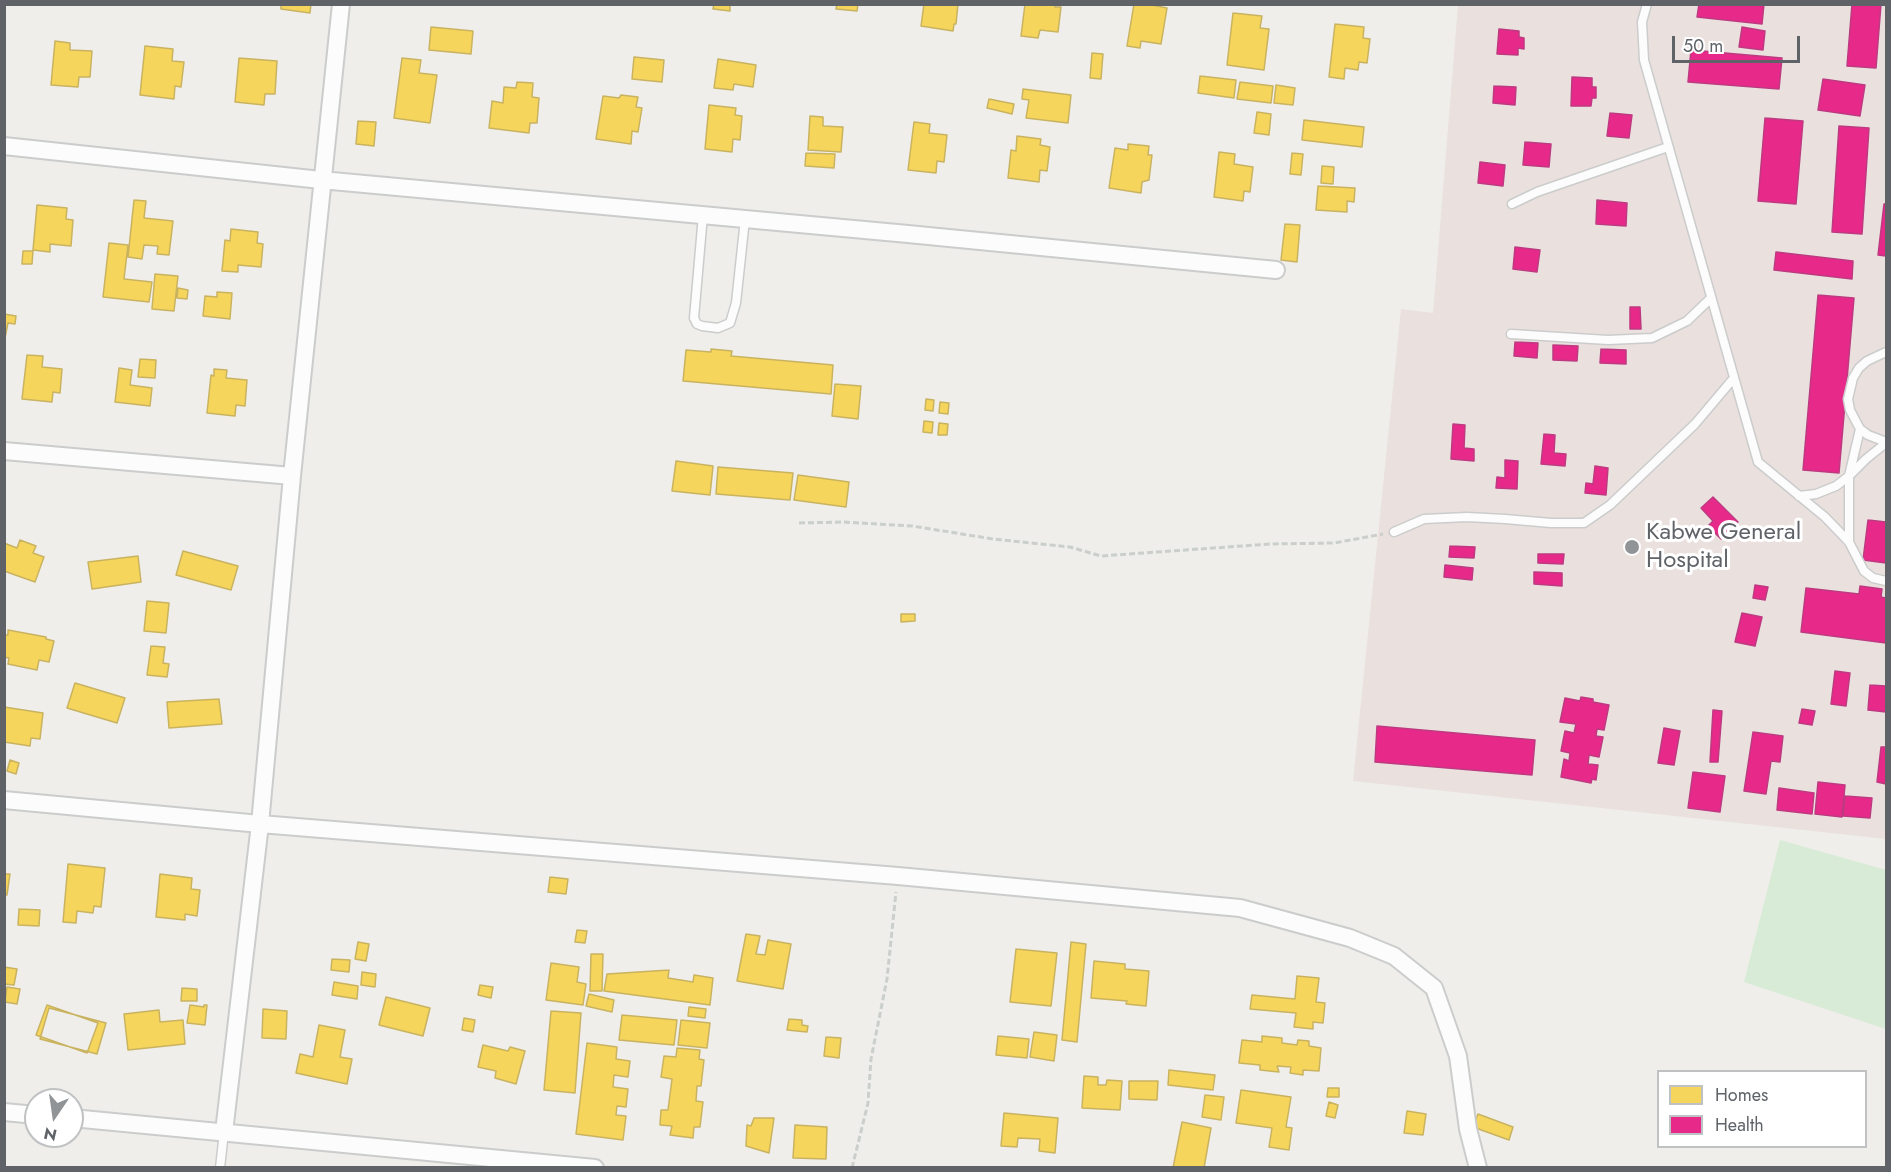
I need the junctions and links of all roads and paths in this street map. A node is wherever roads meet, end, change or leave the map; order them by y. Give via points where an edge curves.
1 (340, 4) edge
2 (1647, 4) edge
3 (4, 146) edge
4 (1668, 147) junction
5 (321, 180) junction
6 (1512, 204) dead end
7 (703, 215) junction
8 (745, 219) junction
9 (1276, 270) dead end
10 (1710, 299) junction
11 (1511, 334) dead end
12 (1887, 352) edge
13 (1733, 379) junction
14 (1860, 429) junction
15 (1887, 443) edge
16 (4, 451) edge
17 (292, 476) junction
18 (1849, 476) junction
19 (1799, 496) junction
20 (800, 524) dead end
21 (1394, 532) joint
22 (1849, 542) junction
23 (1887, 582) edge
24 (4, 800) edge
25 (260, 824) junction
26 (898, 876) junction
27 (4, 1112) edge
28 (24, 1114) edge
29 (84, 1119) edge
30 (224, 1132) junction
31 (220, 1167) edge
32 (595, 1167) edge
33 (852, 1167) edge
34 (1478, 1167) edge

1 - 5 street
2 - 4 lane via 1642,22 1644,60
3 - 5 street
4 - 6 lane
4 - 10 lane
5 - 7 street
5 - 17 street
7 - 8 street
7 - 8 lane via 694,318 697,324 718,328 730,322 736,303
8 - 9 street
10 - 11 lane via 1687,321 1652,338 1608,340
10 - 13 lane
12 - 14 lane via 1867,361 1853,378 1848,399
13 - 19 lane via 1758,462
13 - 21 lane via 1695,424 1610,505 1584,523 1467,517 1424,519
14 - 15 lane
14 - 18 lane
15 - 18 lane
16 - 17 street
17 - 25 street
18 - 19 lane via 1816,494
18 - 22 lane
19 - 22 lane
20 - 21 path via 912,526 1070,547 1101,556 1334,543
22 - 23 lane via 1864,571
24 - 25 street
25 - 26 street
25 - 30 street
26 - 33 path via 868,1103
26 - 34 street via 1240,908 1350,938 1394,956 1434,988 1458,1056 1468,1129
27 - 28 street
29 - 30 street
30 - 31 lane
30 - 32 street

